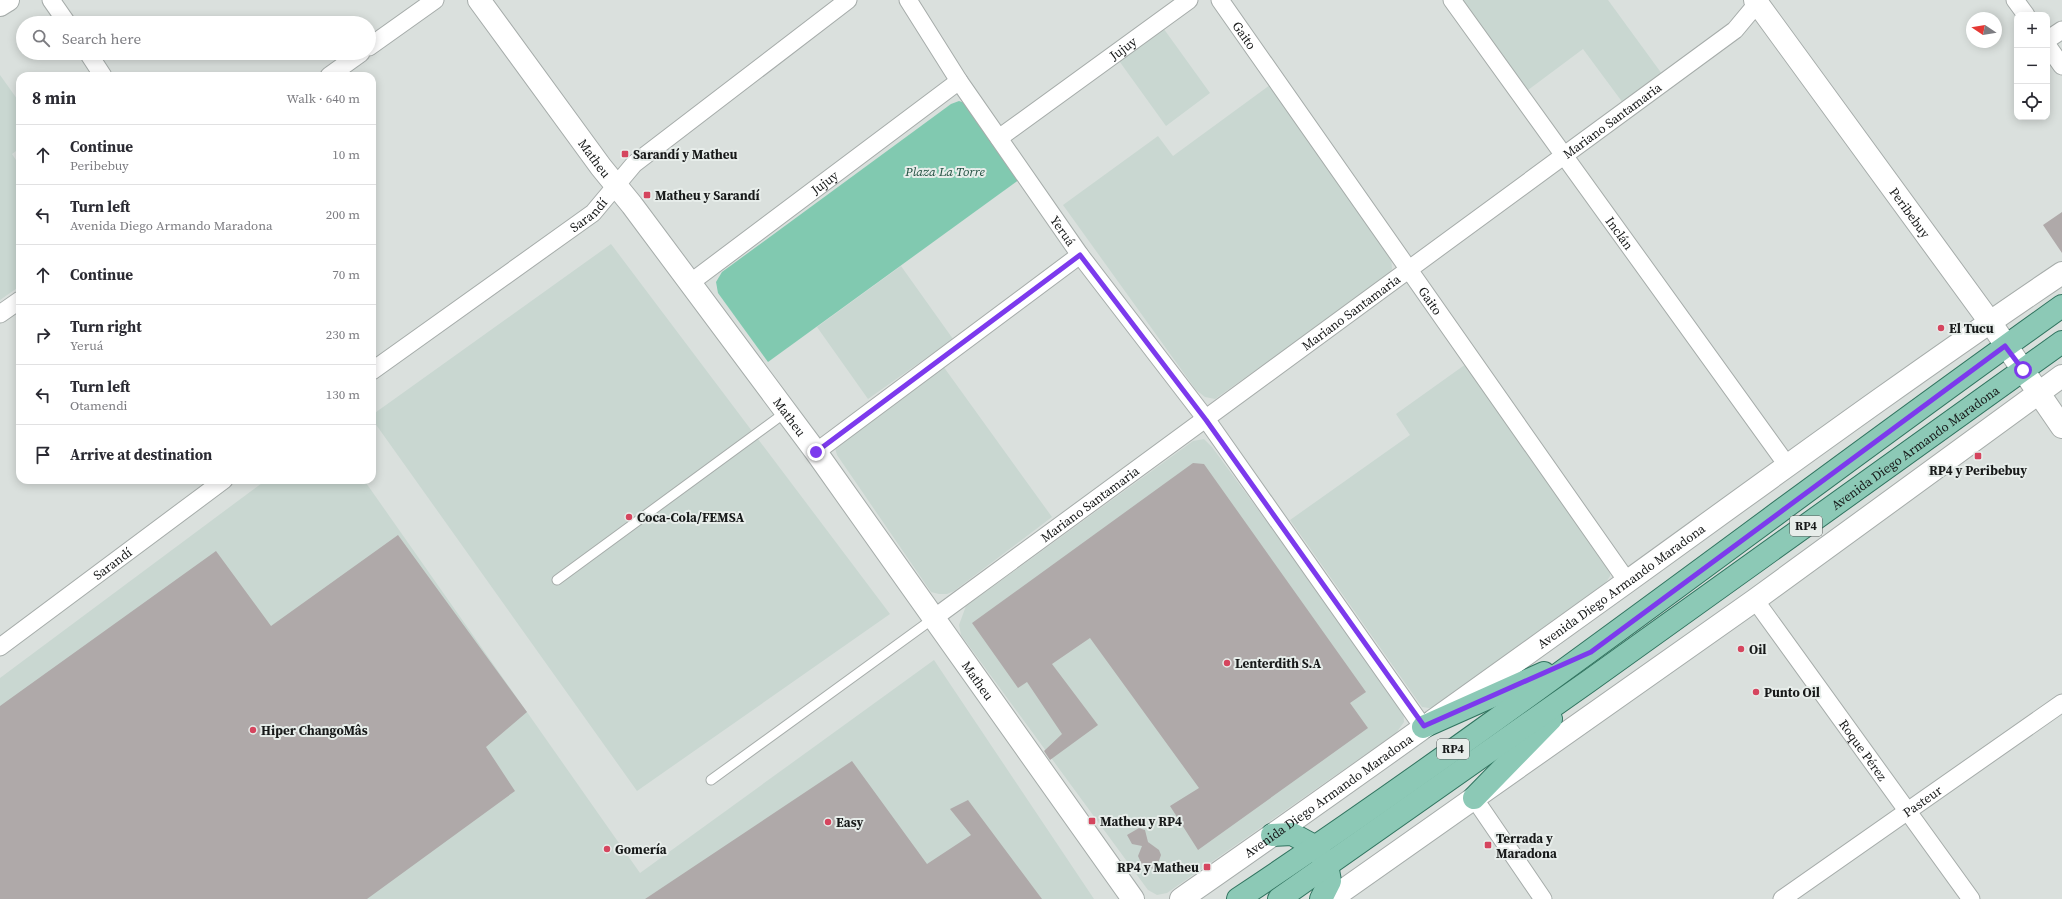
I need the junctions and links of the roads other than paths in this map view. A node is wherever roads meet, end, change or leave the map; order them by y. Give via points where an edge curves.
1 (8, 0) edge
2 (51, 0) edge
3 (434, 0) edge
4 (479, 0) edge
5 (848, 0) edge
6 (908, 0) edge
7 (1189, 0) edge
8 (1220, 0) edge
9 (1452, 0) edge
10 (2015, 0) edge
11 (1757, 1) edge
12 (0, 5) edge
13 (2024, 12) edge
14 (62, 16) edge
15 (2062, 30) edge
16 (2050, 38) edge
17 (376, 42) edge
18 (2049, 48) edge
19 (93, 60) edge
20 (351, 60) edge
21 (2062, 66) edge
22 (101, 72) edge
23 (335, 72) edge
24 (959, 82) junction
25 (998, 138) junction
26 (1564, 156) junction
27 (616, 185) junction
28 (1080, 255) junction
29 (1409, 271) junction
30 (2062, 273) edge
31 (690, 284) junction
32 (16, 303) edge
33 (2062, 306) edge
34 (0, 314) edge
35 (1990, 322) junction
36 (2062, 342) edge
37 (2005, 346) junction
38 (376, 368) edge
39 (2023, 370) junction
40 (2062, 376) edge
41 (2038, 393) junction
42 (786, 412) junction
43 (1206, 420) junction
44 (2062, 427) edge
45 (816, 452) junction
46 (1787, 465) junction
47 (219, 484) edge
48 (557, 580) dead end
49 (1627, 581) junction
50 (1755, 600) junction
51 (934, 618) junction
52 (0, 647) edge
53 (1591, 652) junction
54 (1588, 681) junction
55 (2062, 703) edge
56 (1424, 726) junction
57 (711, 780) dead end
58 (1474, 798) junction
59 (1909, 811) junction
60 (1272, 835) junction
61 (1321, 856) junction
62 (1133, 899) edge
63 (1181, 899) edge
64 (1238, 899) edge
65 (1279, 899) edge
66 (1321, 899) edge
67 (1330, 899) edge
68 (1543, 899) edge
69 (1782, 899) edge
70 (1972, 899) edge

1 - 12 street
2 - 14 street
3 - 17 street
4 - 27 street, Matheu
5 - 27 street, Sarandí via 634,164
6 - 24 street, Yeruá
7 - 25 street, Jujuy
8 - 29 street, Gaito
9 - 26 street, Inclán
10 - 13 street
11 - 26 street, Mariano Santamaria via 1735,30
11 - 35 street, Peribebuy
15 - 16 street
18 - 21 street
19 - 22 street
20 - 23 street
24 - 25 street, Yeruá
24 - 31 street, Jujuy
25 - 28 street, Yeruá
26 - 29 street, Mariano Santamaria
26 - 46 street, Inclán
27 - 31 street, Matheu
27 - 38 street, Sarandí via 593,213
28 - 43 street, Yeruá
28 - 45 street
29 - 43 street, Mariano Santamaria
29 - 49 street, Gaito
30 - 35 street, Avenida Diego Armando Maradona
31 - 42 street, Matheu
32 - 34 street
33 - 37 main road, Avenida Diego Armando Maradona / RP4
35 - 37 street, Peribebuy
35 - 46 street, Avenida Diego Armando Maradona
36 - 39 main road, Avenida Diego Armando Maradona / RP4
37 - 39 street, Peribebuy
37 - 53 main road, Avenida Diego Armando Maradona / RP4
39 - 41 street, Peribebuy
39 - 54 main road, Avenida Diego Armando Maradona / RP4
40 - 41 street
41 - 44 street, Peribebuy
41 - 50 street
42 - 45 street, Matheu
42 - 48 lane
43 - 51 street, Mariano Santamaria
43 - 56 street, Yeruá
45 - 51 street, Matheu
46 - 49 street, Avenida Diego Armando Maradona
47 - 52 street, Sarandí
49 - 56 street, Avenida Diego Armando Maradona
50 - 58 street
50 - 59 street, Roque Pérez
51 - 57 lane
51 - 62 street, Matheu
53 - 56 main road
53 - 61 main road, Avenida Diego Armando Maradona / RP4
54 - 58 main road
54 - 61 main road, Avenida Diego Armando Maradona / RP4
55 - 59 street, Pasteur
56 - 60 street, Avenida Diego Armando Maradona
58 - 67 street
58 - 68 street
59 - 69 street, Pasteur
59 - 70 street, Roque Pérez
60 - 61 main road via 1292,834
60 - 63 street, Avenida Diego Armando Maradona
61 - 64 main road, Avenida Diego Armando Maradona / RP4
61 - 65 main road, Avenida Diego Armando Maradona / RP4
61 - 66 main road via 1330,881

